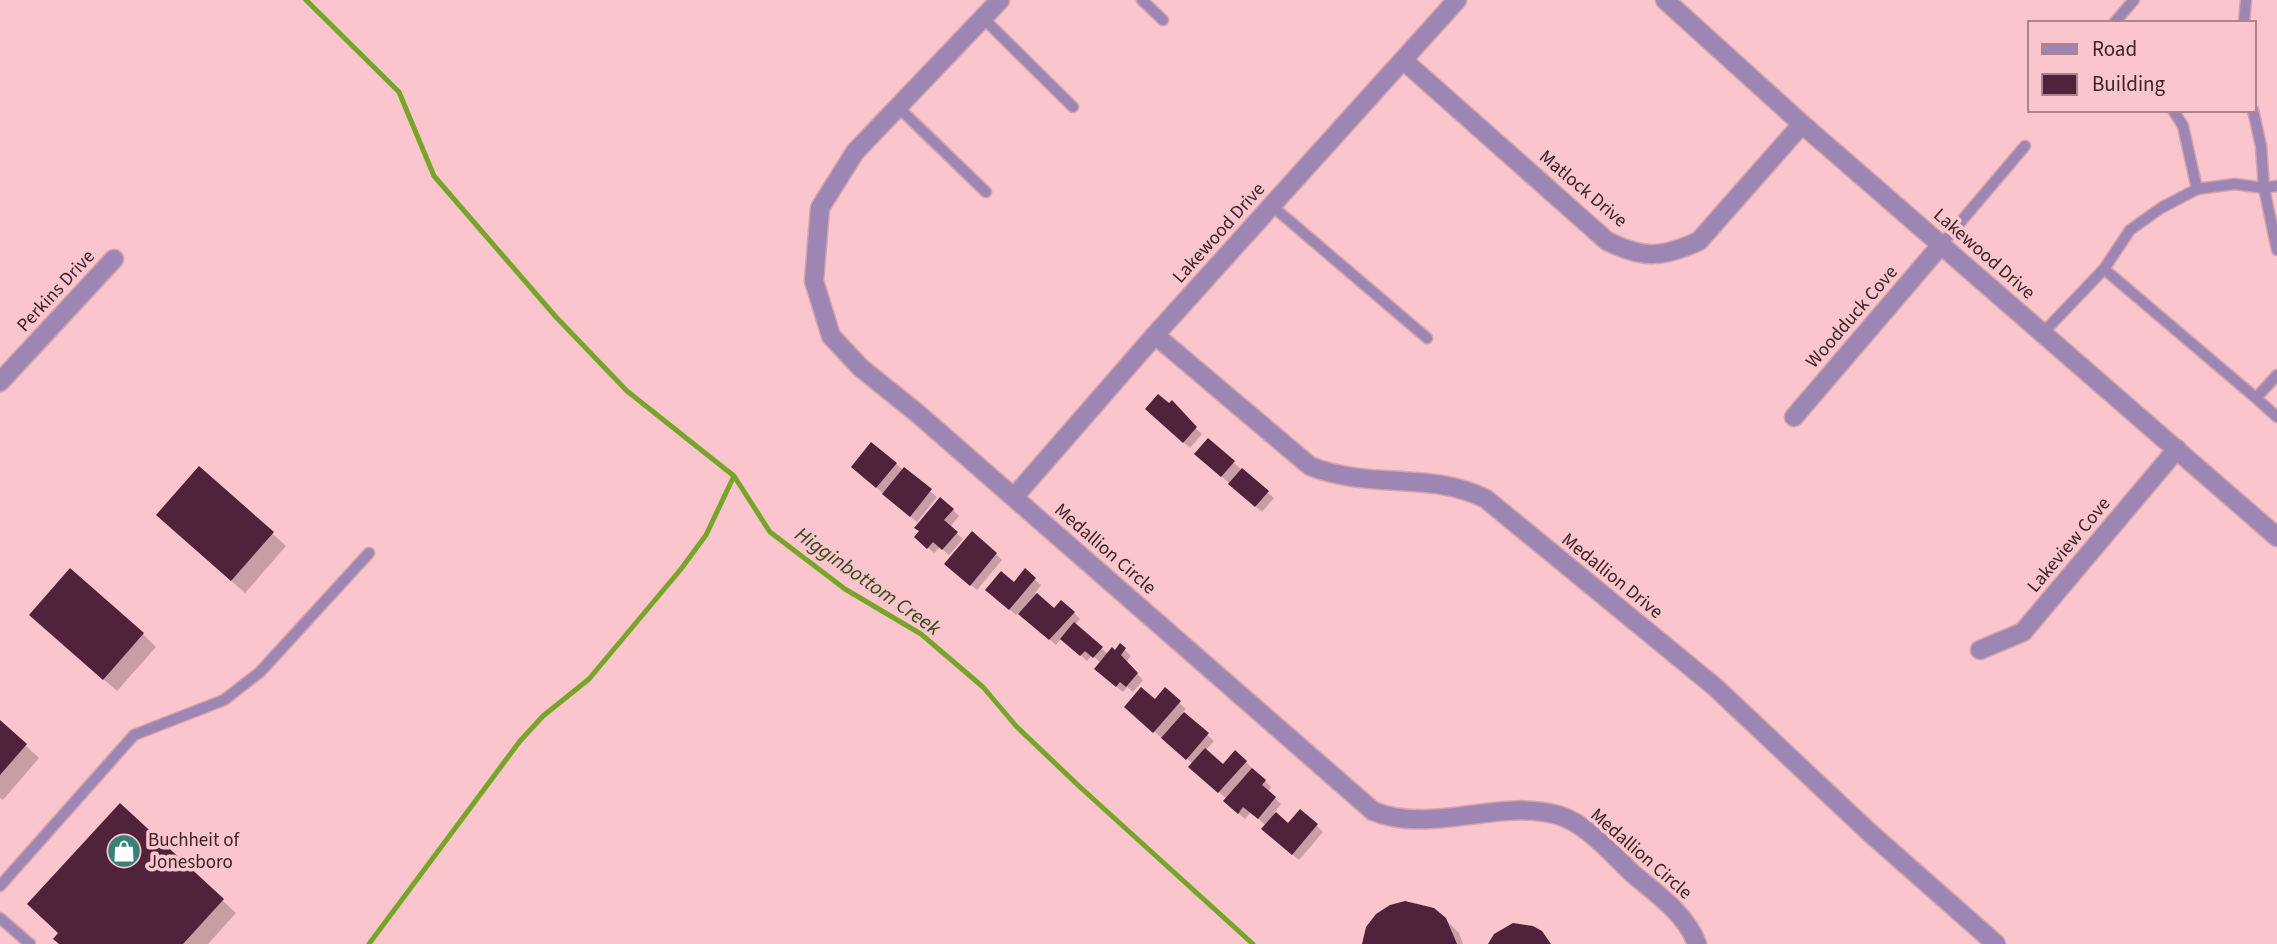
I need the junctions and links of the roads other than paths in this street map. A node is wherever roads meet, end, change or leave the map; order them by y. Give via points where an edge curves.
1 (1000, 0) edge
2 (1142, 0) edge
3 (1457, 0) edge
4 (1665, 0) edge
5 (2134, 0) edge
6 (2246, 0) edge
7 (983, 18) junction
8 (1163, 20) dead end
9 (2116, 21) edge
10 (2244, 21) edge
11 (1403, 60) junction
12 (898, 107) junction
13 (1073, 107) dead end
14 (2174, 112) edge
15 (2253, 112) edge
16 (1802, 124) junction
17 (2025, 146) dead end
18 (2277, 186) edge
19 (2264, 188) junction
20 (2197, 189) junction
21 (986, 192) dead end
22 (1272, 206) junction
23 (1941, 245) junction
24 (2277, 250) edge
25 (114, 259) dead end
26 (2104, 269) junction
27 (2043, 333) junction
28 (1155, 335) junction
29 (1427, 338) dead end
30 (2277, 375) edge
31 (0, 382) edge
32 (2256, 398) junction
33 (1794, 417) dead end
34 (2277, 417) edge
35 (2177, 449) junction
36 (1014, 497) junction
37 (2277, 537) edge
38 (369, 553) dead end
39 (1980, 650) dead end
40 (0, 886) edge
41 (0, 918) edge
42 (30, 944) edge
43 (1697, 944) edge
44 (1996, 944) edge

1 - 7 street, Medallion Circle
2 - 8 lane
3 - 11 street, Lakewood Drive
4 - 16 street, Lakewood Drive
5 - 9 lane
6 - 10 lane
7 - 12 street, Medallion Circle
7 - 13 lane
11 - 16 street, Matlock Drive via 1607,241 1650,255 1699,241
11 - 22 street, Lakewood Drive
12 - 21 lane
12 - 36 street, Medallion Circle via 855,152 820,208 814,281 831,336 861,368
14 - 20 lane via 2183,126
15 - 19 lane
16 - 23 street, Lakewood Drive
17 - 23 lane
18 - 19 lane
19 - 20 lane via 2235,184
19 - 24 lane
20 - 26 lane via 2130,230
22 - 28 street, Lakewood Drive
22 - 29 lane
23 - 27 street, Lakewood Drive
23 - 33 street, Woodduck Cove
25 - 31 street, Perkins Drive
26 - 27 lane
26 - 32 lane
27 - 35 street, Lakewood Drive
28 - 36 street, Lakewood Drive
28 - 44 street, Medallion Drive via 1310,466 1329,474 1379,482 1454,485 1486,499 1715,687
30 - 32 lane
32 - 34 lane
35 - 37 street, Lakewood Drive
35 - 39 street, Lakeview Cove via 2023,632
36 - 43 street, Medallion Circle via 1373,811 1400,820 1534,811 1558,815 1584,830 1678,913
38 - 40 lane via 260,672 224,700 134,735
41 - 42 lane

